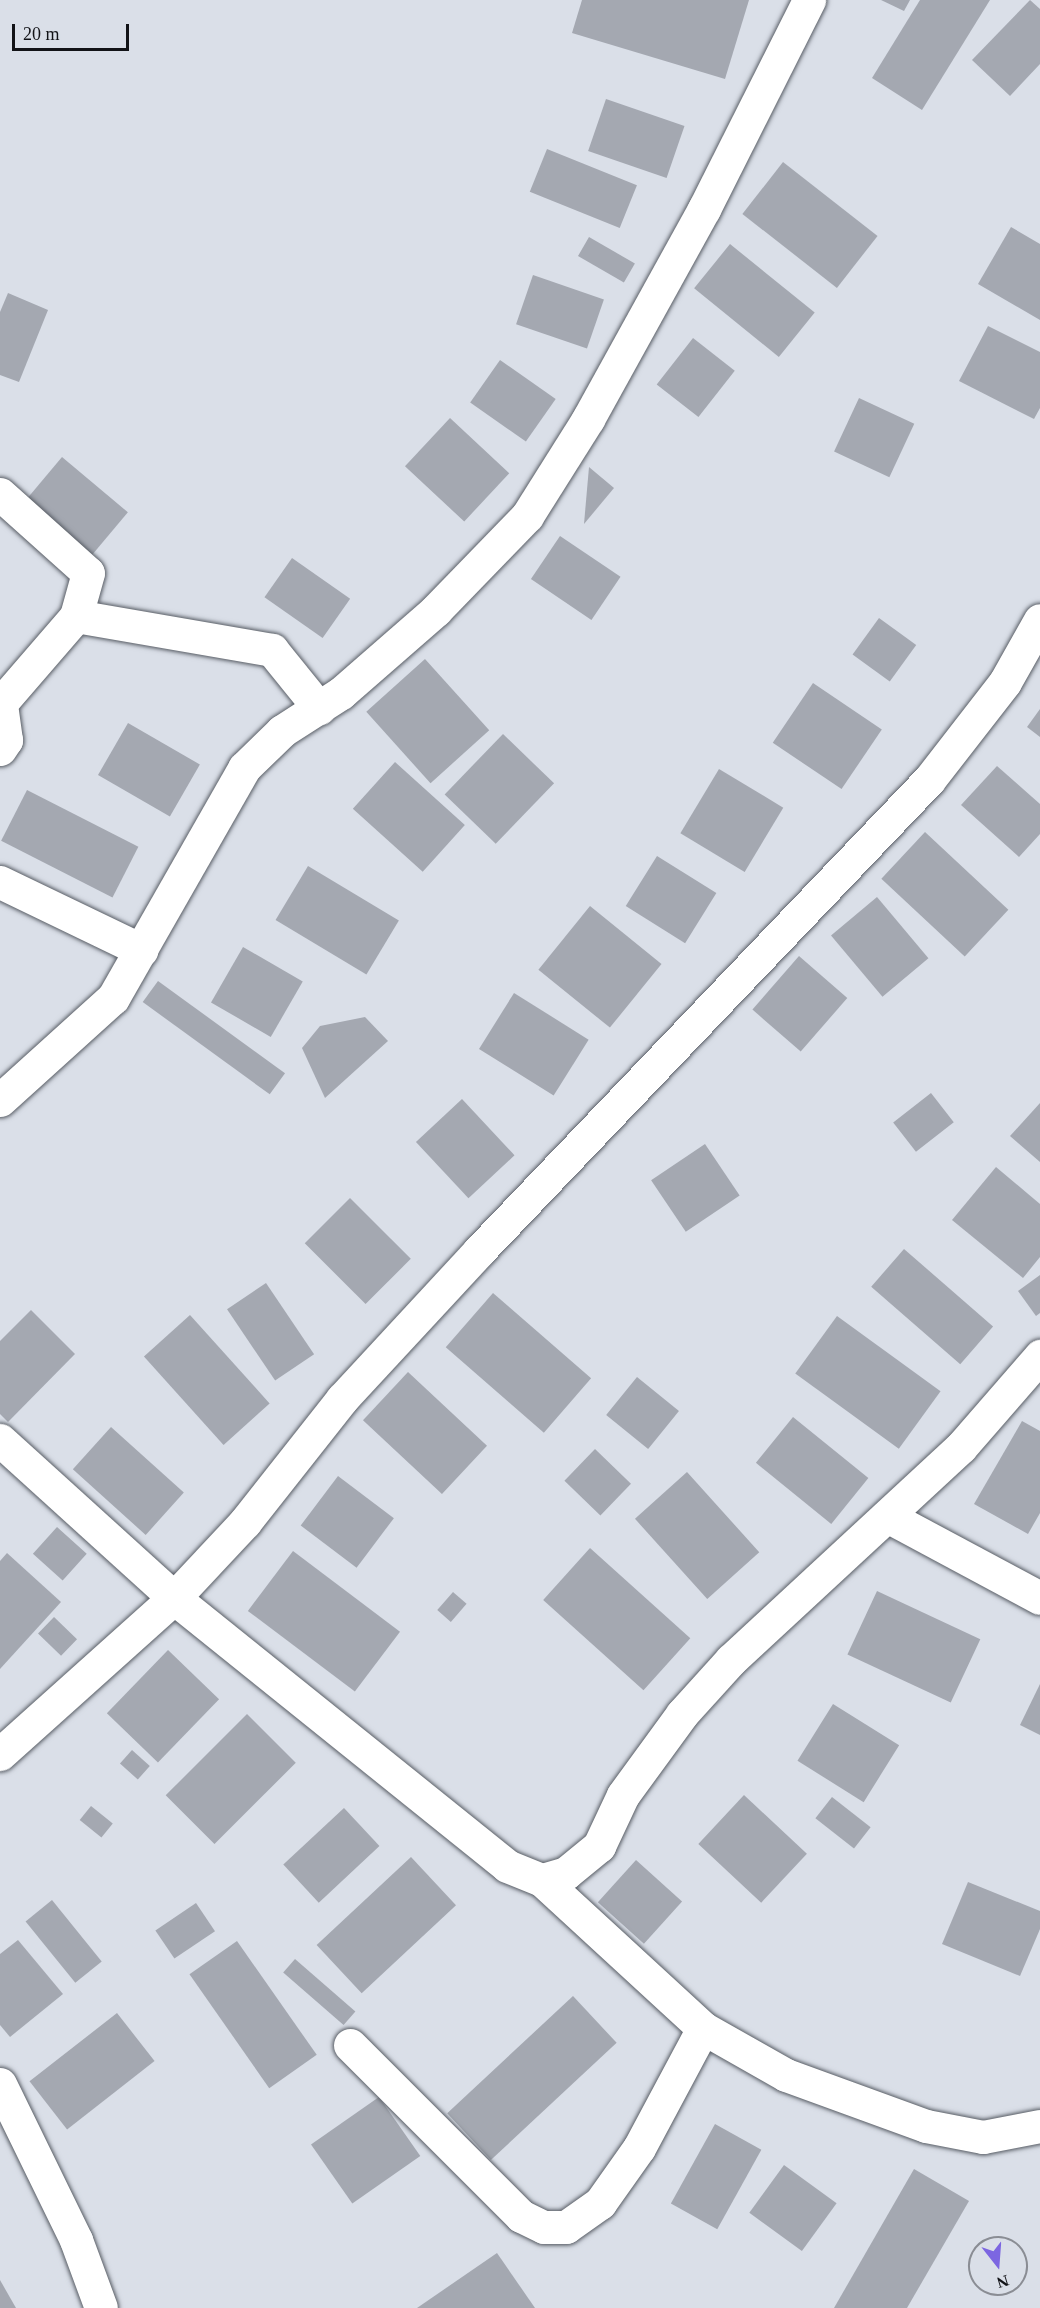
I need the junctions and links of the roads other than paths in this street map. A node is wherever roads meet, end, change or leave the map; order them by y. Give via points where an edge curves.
1 (809, 0) edge
2 (0, 494) edge
3 (76, 616) junction
4 (1040, 620) edge
5 (319, 708) junction
6 (0, 749) edge
7 (0, 882) edge
8 (141, 950) junction
9 (0, 1100) edge
10 (1040, 1356) edge
11 (0, 1440) edge
12 (889, 1517) junction
13 (174, 1598) junction
14 (1040, 1598) edge
15 (0, 1754) edge
16 (542, 1880) junction
17 (703, 2028) junction
18 (350, 2045) dead end
19 (0, 2084) edge
20 (1040, 2126) edge
21 (101, 2308) edge

1 - 5 street via 704,209 588,419 527,516 436,610
2 - 3 street via 88,573
3 - 5 street via 272,650
3 - 6 street via 1,703 6,741
4 - 13 street via 1005,682 929,780 478,1251 342,1400 245,1522
5 - 8 street via 282,731 244,768
7 - 8 street
8 - 9 street via 113,998
10 - 12 street via 961,1447
11 - 13 street
12 - 14 street
12 - 16 street via 731,1660 682,1714 623,1795 599,1846 566,1874
13 - 15 street
13 - 16 street via 507,1866
16 - 17 street
17 - 18 street via 639,2148 600,2203 566,2227 544,2227 521,2216
17 - 20 street via 786,2075 926,2126 982,2138
19 - 21 street via 76,2240

